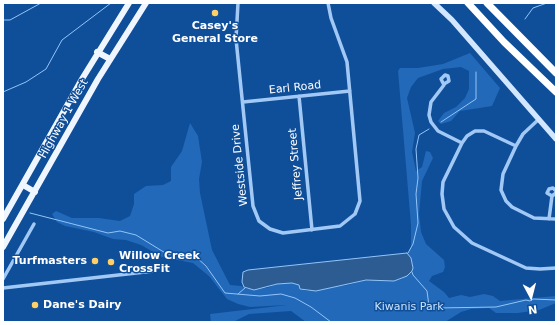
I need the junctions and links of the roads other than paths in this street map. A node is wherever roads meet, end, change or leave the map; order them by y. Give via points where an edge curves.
1 (129, 3) edge
2 (146, 3) edge
3 (238, 3) edge
4 (328, 3) edge
5 (468, 3) edge
6 (435, 4) edge
7 (489, 5) edge
8 (97, 52) junction
9 (110, 59) junction
10 (556, 73) edge
11 (444, 84) dead end
12 (350, 91) junction
13 (556, 92) edge
14 (299, 96) junction
15 (242, 102) junction
16 (538, 119) junction
17 (556, 139) edge
18 (462, 143) junction
19 (516, 146) junction
20 (22, 185) junction
21 (35, 192) junction
22 (556, 192) edge
23 (552, 196) junction
24 (3, 219) edge
25 (549, 219) junction
26 (556, 219) edge
27 (34, 224) dead end
28 (312, 230) junction
29 (3, 247) edge
30 (556, 268) edge
31 (154, 271) dead end
32 (3, 279) edge
33 (3, 288) edge

1 - 8 main road, Highway 1 West
2 - 9 main road, Highway 1 West
3 - 15 street, Westside Drive via 236,31
4 - 12 street, Westside Drive via 344,53
5 - 13 highway
6 - 16 main road via 457,25
7 - 10 highway
8 - 9 main road
8 - 20 main road, Highway 1 West
9 - 21 main road, Highway 1 West
11 - 18 street via 430,105 431,122 442,134
12 - 14 street, Earl Road
12 - 28 street, Westside Drive via 359,206 352,218 343,225
14 - 15 street, Earl Road
14 - 28 street, Jeffrey Street
15 - 28 street, Westside Drive via 256,216 268,228 278,232
16 - 17 main road
16 - 19 street via 523,134
18 - 19 street via 470,134 479,131
18 - 30 street via 446,175 443,188 444,209 454,228 472,243 517,265 533,269
19 - 25 street via 501,179 503,195 509,204 528,216
20 - 21 main road
20 - 24 main road, Highway 1 West
21 - 29 main road, Highway 1 West
22 - 23 street
22 - 23 street via 553,188 548,189 547,193
23 - 25 street
25 - 26 street
27 - 32 street
31 - 33 street

